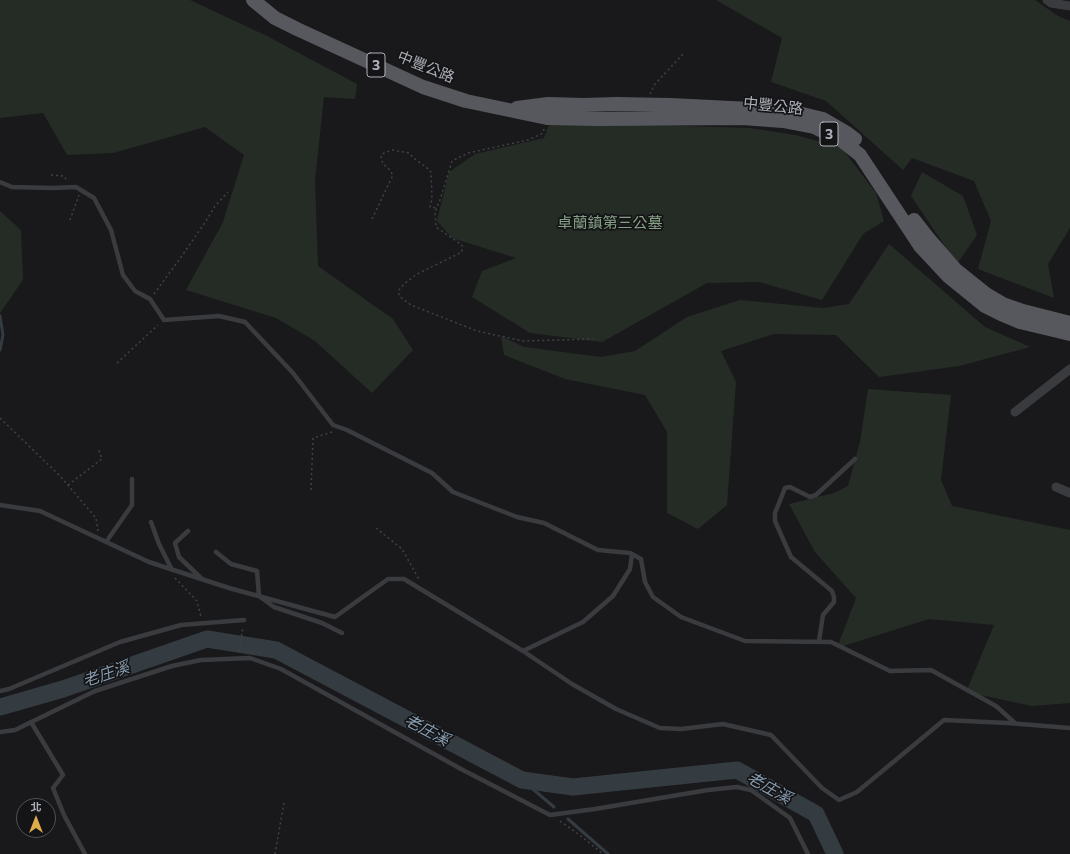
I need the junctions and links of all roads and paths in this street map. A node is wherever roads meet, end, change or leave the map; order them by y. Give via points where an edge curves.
1 (253, 0) edge
2 (1047, 0) edge
3 (1070, 6) edge
4 (682, 54) dead end
5 (644, 104) junction
6 (507, 110) junction
7 (547, 118) junction
8 (51, 175) dead end
9 (0, 182) edge
10 (72, 187) junction
11 (81, 190) junction
12 (228, 192) dead end
13 (437, 208) junction
14 (372, 219) dead end
15 (70, 220) dead end
16 (150, 299) junction
17 (164, 320) junction
18 (1070, 323) edge
19 (1070, 334) edge
20 (593, 338) dead end
21 (117, 363) dead end
22 (1070, 369) edge
23 (1015, 412) dead end
24 (0, 418) edge
25 (339, 427) junction
26 (98, 448) dead end
27 (854, 459) dead end
28 (132, 479) dead end
29 (68, 485) junction
30 (1056, 487) dead end
31 (311, 490) dead end
32 (1070, 493) edge
33 (0, 505) edge
34 (151, 522) dead end
35 (376, 528) dead end
36 (188, 532) dead end
37 (100, 539) junction
38 (106, 542) junction
39 (216, 552) dead end
40 (632, 554) junction
41 (165, 567) junction
42 (172, 570) junction
43 (202, 579) junction
44 (427, 594) junction
45 (259, 596) junction
46 (244, 620) joint
47 (203, 623) junction
48 (342, 633) dead end
49 (819, 641) junction
50 (524, 651) junction
51 (238, 658) junction
52 (0, 691) edge
53 (31, 722) junction
54 (1015, 723) junction
55 (1070, 728) edge
56 (0, 732) edge
57 (284, 803) dead end
58 (550, 815) junction
59 (85, 854) edge
60 (275, 854) edge
61 (603, 854) edge
62 (808, 854) edge

1 - 6 main road, 中豐公路 / 3 via 275,18 423,87 466,101
2 - 3 street
4 - 5 path via 655,84
5 - 6 main road, 中豐公路 / 3 via 548,104
5 - 18 main road, 中豐公路 / 3 via 790,111 823,119 847,133 862,146 929,240 956,270 1003,304
6 - 7 main road, 中豐公路 / 3
7 - 13 path via 543,133 528,140 468,153 452,161
7 - 19 main road, 中豐公路 / 3 via 742,118 783,121 814,128 841,140 860,154 920,246 948,276 985,306 1020,322
8 - 10 path via 64,176
9 - 10 lane via 12,187
10 - 11 lane
11 - 15 path
11 - 16 lane via 94,198 112,230 123,275 135,291
12 - 16 path via 215,206
13 - 14 path via 430,207 431,172 409,153 392,150 381,157 382,164 394,174
13 - 20 path via 436,227 462,245 462,252 417,274 399,290 399,296 411,305 477,331 523,340
16 - 17 lane
17 - 21 path
17 - 25 lane via 219,316 245,322 293,373 333,425
22 - 23 street
24 - 29 path
25 - 31 path via 313,438
25 - 40 lane via 432,473 453,492 517,517 544,523 598,550
26 - 29 path via 102,459
27 - 49 lane via 816,495 810,496 790,487 785,488 775,513 775,521 791,556 832,591 834,602 823,616
28 - 38 lane via 132,505
29 - 37 path via 96,518
30 - 32 street
33 - 37 lane via 40,511
34 - 42 lane
35 - 44 path via 402,549
36 - 43 lane via 175,543 178,556
37 - 38 lane
38 - 41 lane
39 - 45 lane via 231,564 257,571
40 - 49 lane via 641,559 645,582 653,597 681,617 745,641
40 - 50 lane via 630,569 613,596 583,622
41 - 42 lane
41 - 47 path via 197,601
42 - 43 lane
43 - 45 lane
44 - 45 lane via 404,579 388,579 335,617
44 - 50 lane
45 - 48 lane via 274,607 322,623
46 - 47 lane
46 - 51 path
47 - 52 lane via 181,625 120,642
49 - 54 lane via 831,642 890,671 931,670 996,706
50 - 54 lane via 572,684 616,709 660,728 681,729 723,724 771,735 822,788 839,800 857,792 944,720
51 - 53 lane via 201,660 172,666 95,691
51 - 58 lane via 250,658 281,669 461,769
53 - 56 lane via 15,730
53 - 59 lane via 63,776 53,788
54 - 55 lane
57 - 60 path
58 - 61 path
58 - 62 lane via 737,787 751,790 790,818

